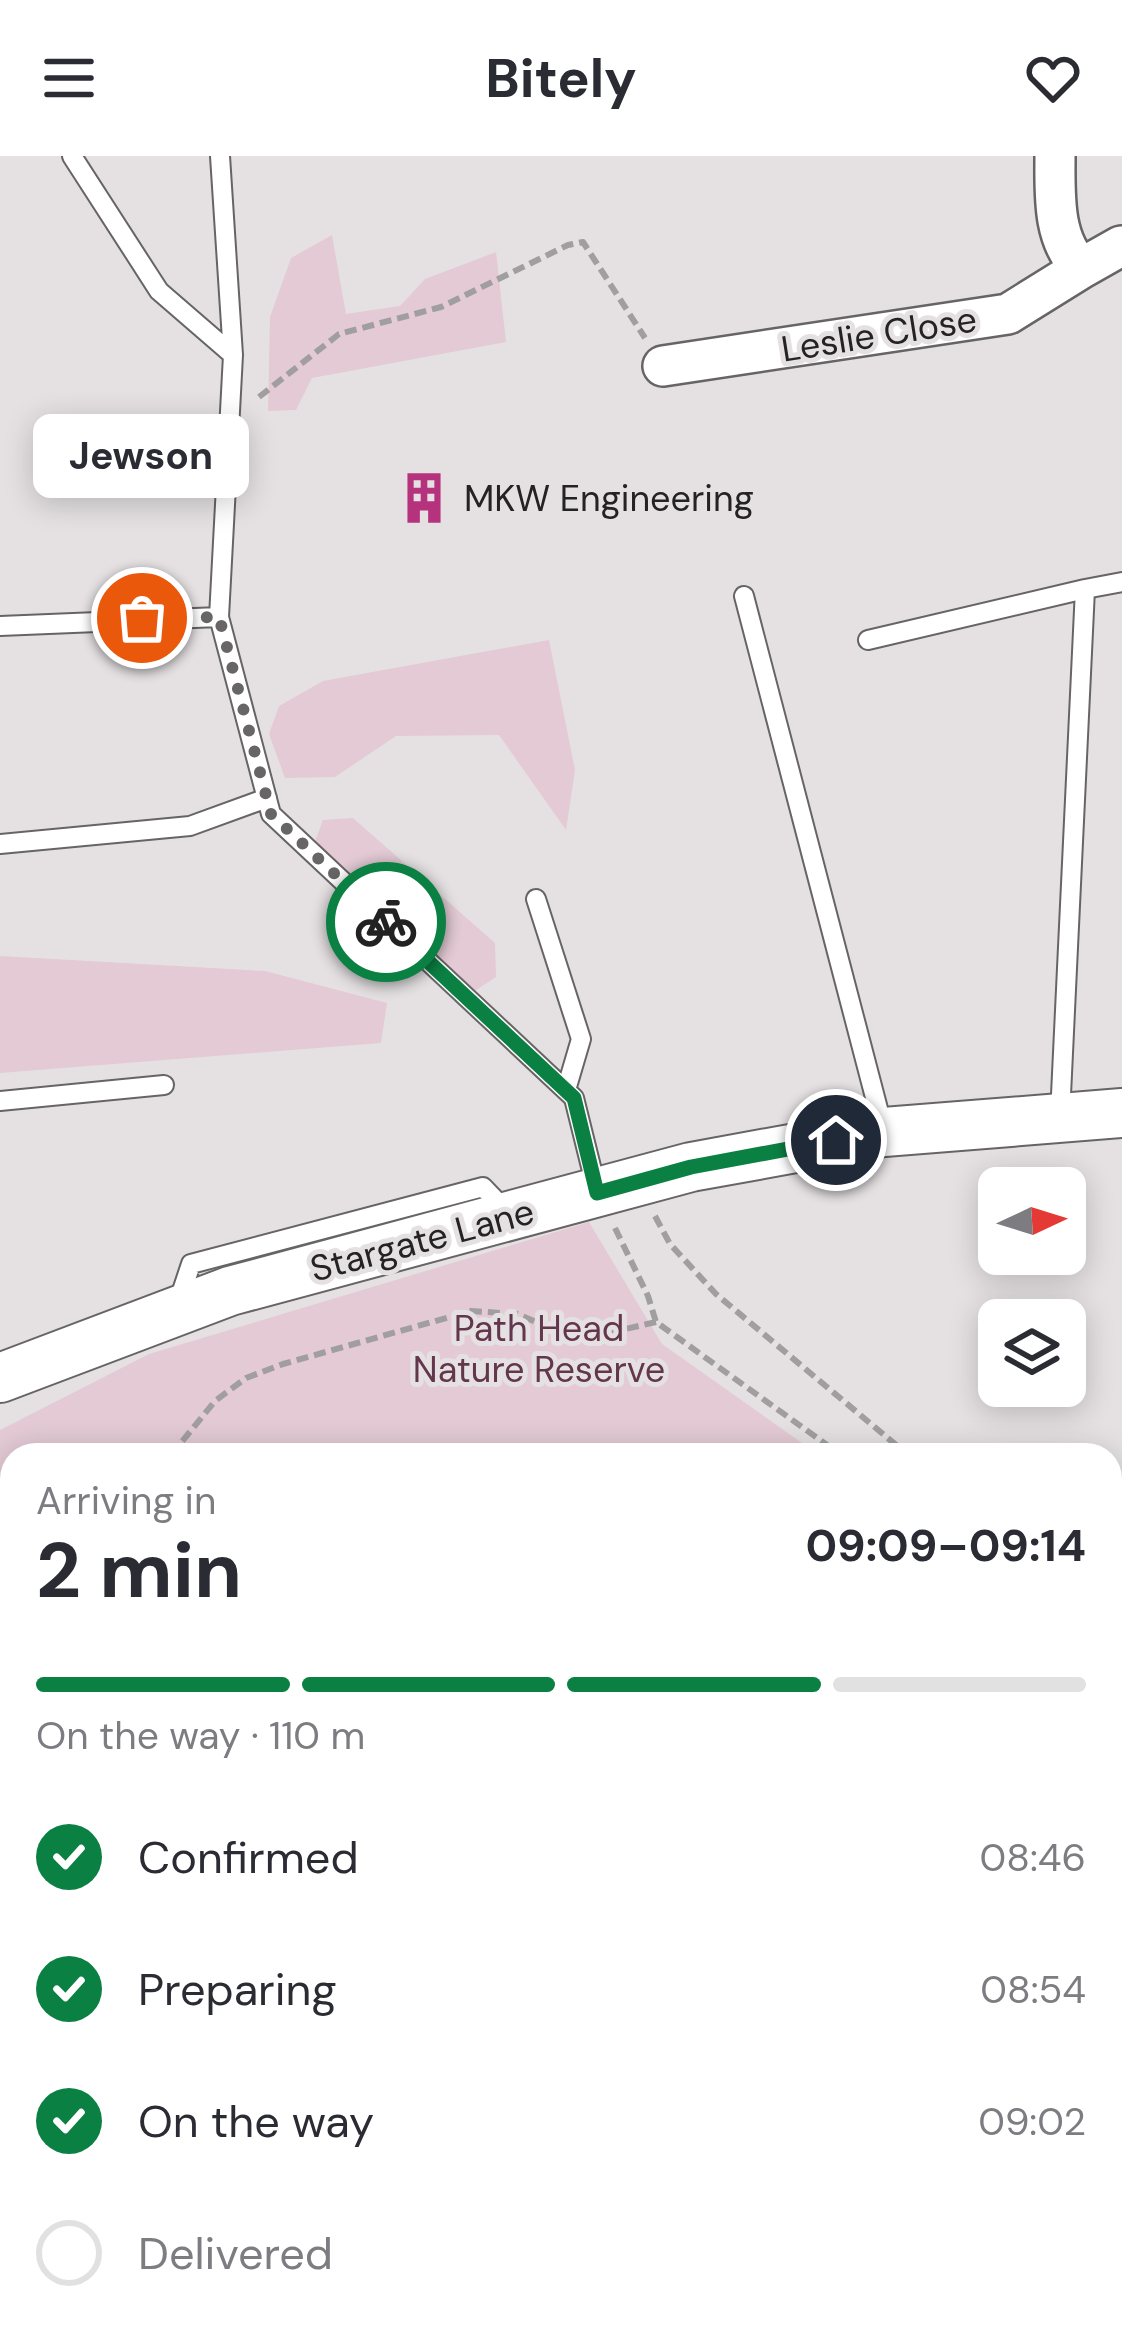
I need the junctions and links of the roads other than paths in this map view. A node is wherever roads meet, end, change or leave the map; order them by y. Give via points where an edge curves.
1 (73, 156) edge
2 (220, 156) edge
3 (1055, 156) edge
4 (1121, 246) edge
5 (1082, 268) junction
6 (233, 355) junction
7 (663, 366) road end
8 (1122, 582) edge
9 (1085, 589) junction
10 (744, 596) dead end
11 (219, 617) junction
12 (0, 626) edge
13 (868, 640) dead end
14 (267, 798) junction
15 (0, 844) edge
16 (536, 899) dead end
17 (164, 1085) dead end
18 (566, 1090) junction
19 (0, 1101) edge
20 (1122, 1113) edge
21 (1060, 1118) junction
22 (884, 1132) junction
23 (616, 1187) junction
24 (7, 1368) edge

1 - 6 lane via 159,291
2 - 6 lane
3 - 5 street via 1055,208 1069,256
4 - 5 street, Leslie Close
5 - 7 street, Leslie Close via 1008,314
6 - 11 lane
8 - 9 lane
9 - 13 lane
9 - 21 lane
10 - 22 lane
11 - 12 lane
11 - 14 lane
14 - 15 lane via 190,826
14 - 18 lane via 271,814
16 - 18 lane via 581,1039
17 - 19 lane
18 - 23 lane
20 - 21 street, Stargate Lane
21 - 22 street, Stargate Lane
22 - 23 street, Stargate Lane
23 - 24 street, Stargate Lane via 176,1309

